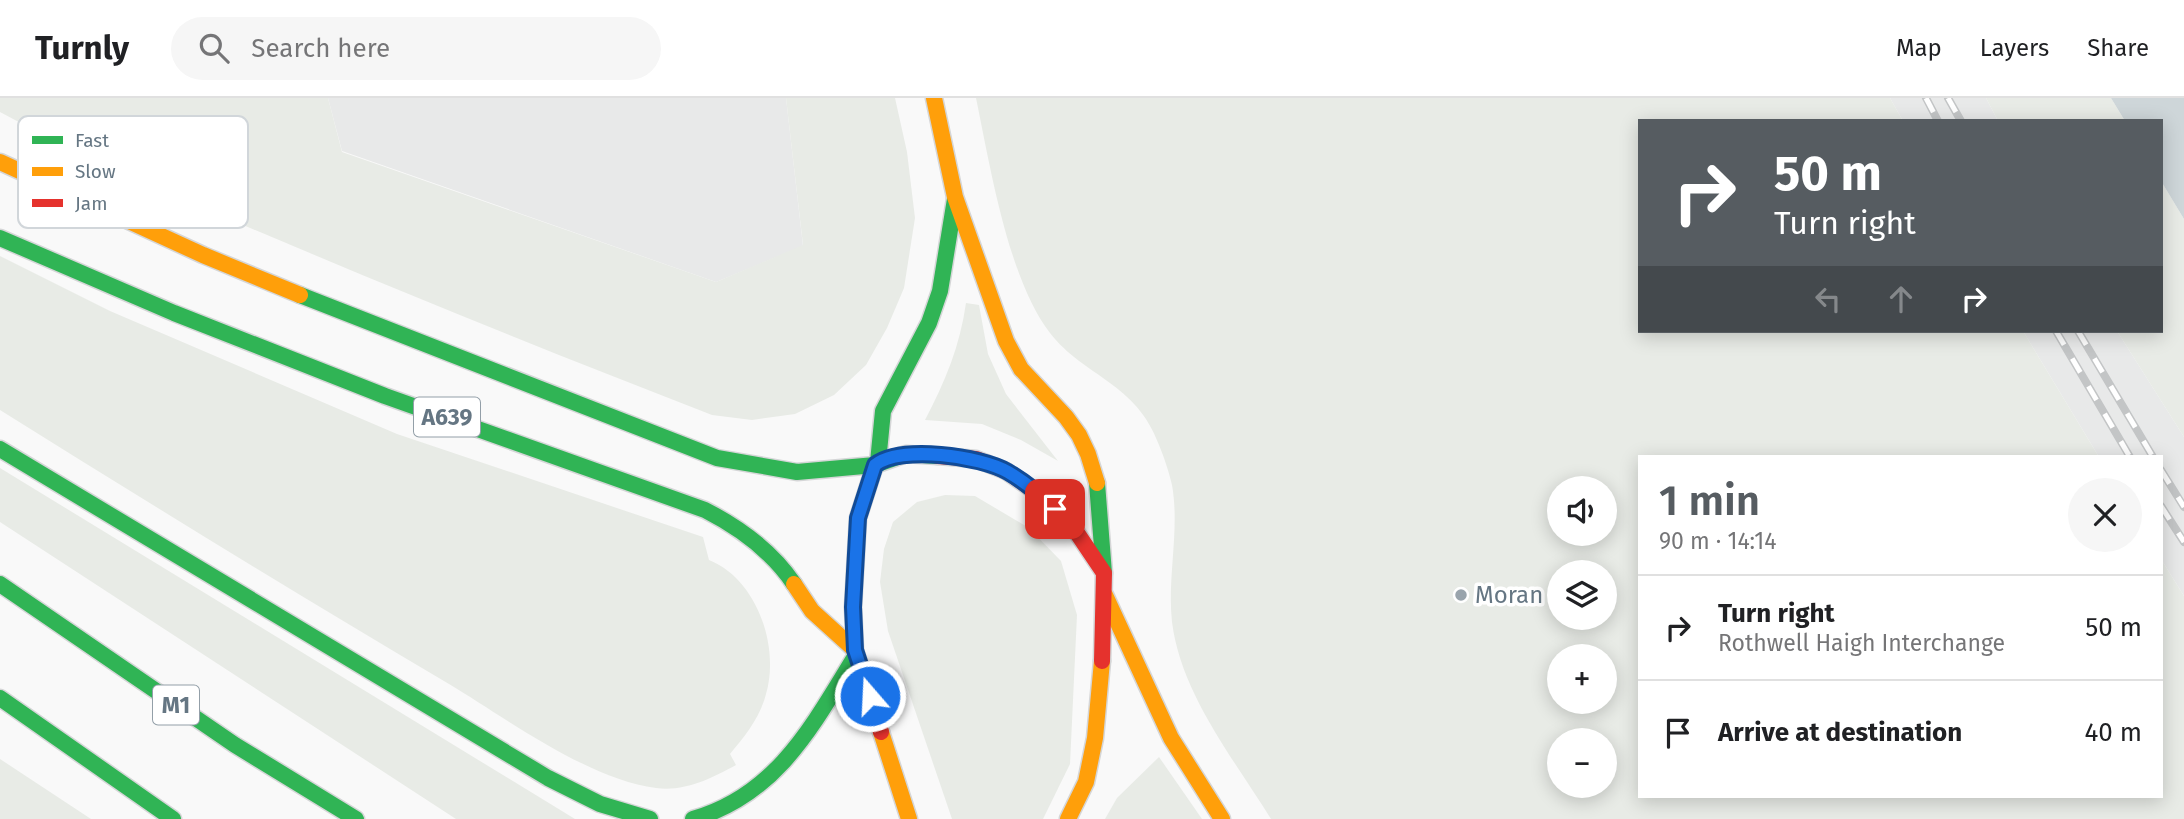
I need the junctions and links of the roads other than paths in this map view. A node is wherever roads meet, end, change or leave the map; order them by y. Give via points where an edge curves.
1 (934, 98) edge
2 (0, 162) edge
3 (18, 170) edge
4 (955, 197) junction
5 (144, 228) edge
6 (0, 238) edge
7 (0, 449) edge
8 (877, 463) junction
9 (1104, 573) junction
10 (0, 584) edge
11 (1105, 595) junction
12 (856, 652) junction
13 (0, 698) edge
14 (173, 819) edge
15 (356, 819) edge
16 (650, 819) edge
17 (694, 819) edge
18 (909, 819) edge
19 (1068, 819) edge
20 (1222, 819) edge

1 - 4 main road
2 - 3 main road, A639
4 - 8 main road via 940,291 929,323 883,411
4 - 9 main road via 1016,360 1028,379 1060,410 1093,460 1100,490
5 - 8 main road, A639 via 410,340 717,458 797,472
6 - 12 main road, A639 via 373,391 705,510 766,551 812,611
7 - 16 main road via 252,605 569,788 627,815
8 - 9 main road via 906,454 942,456 976,459 1006,471 1071,524
8 - 12 main road via 858,518 853,607
9 - 11 main road
10 - 15 main road, M1 via 234,745
11 - 19 main road via 1095,738 1086,782
11 - 20 main road via 1171,742
12 - 17 main road via 804,735 761,787 719,813
12 - 18 main road
13 - 14 main road

